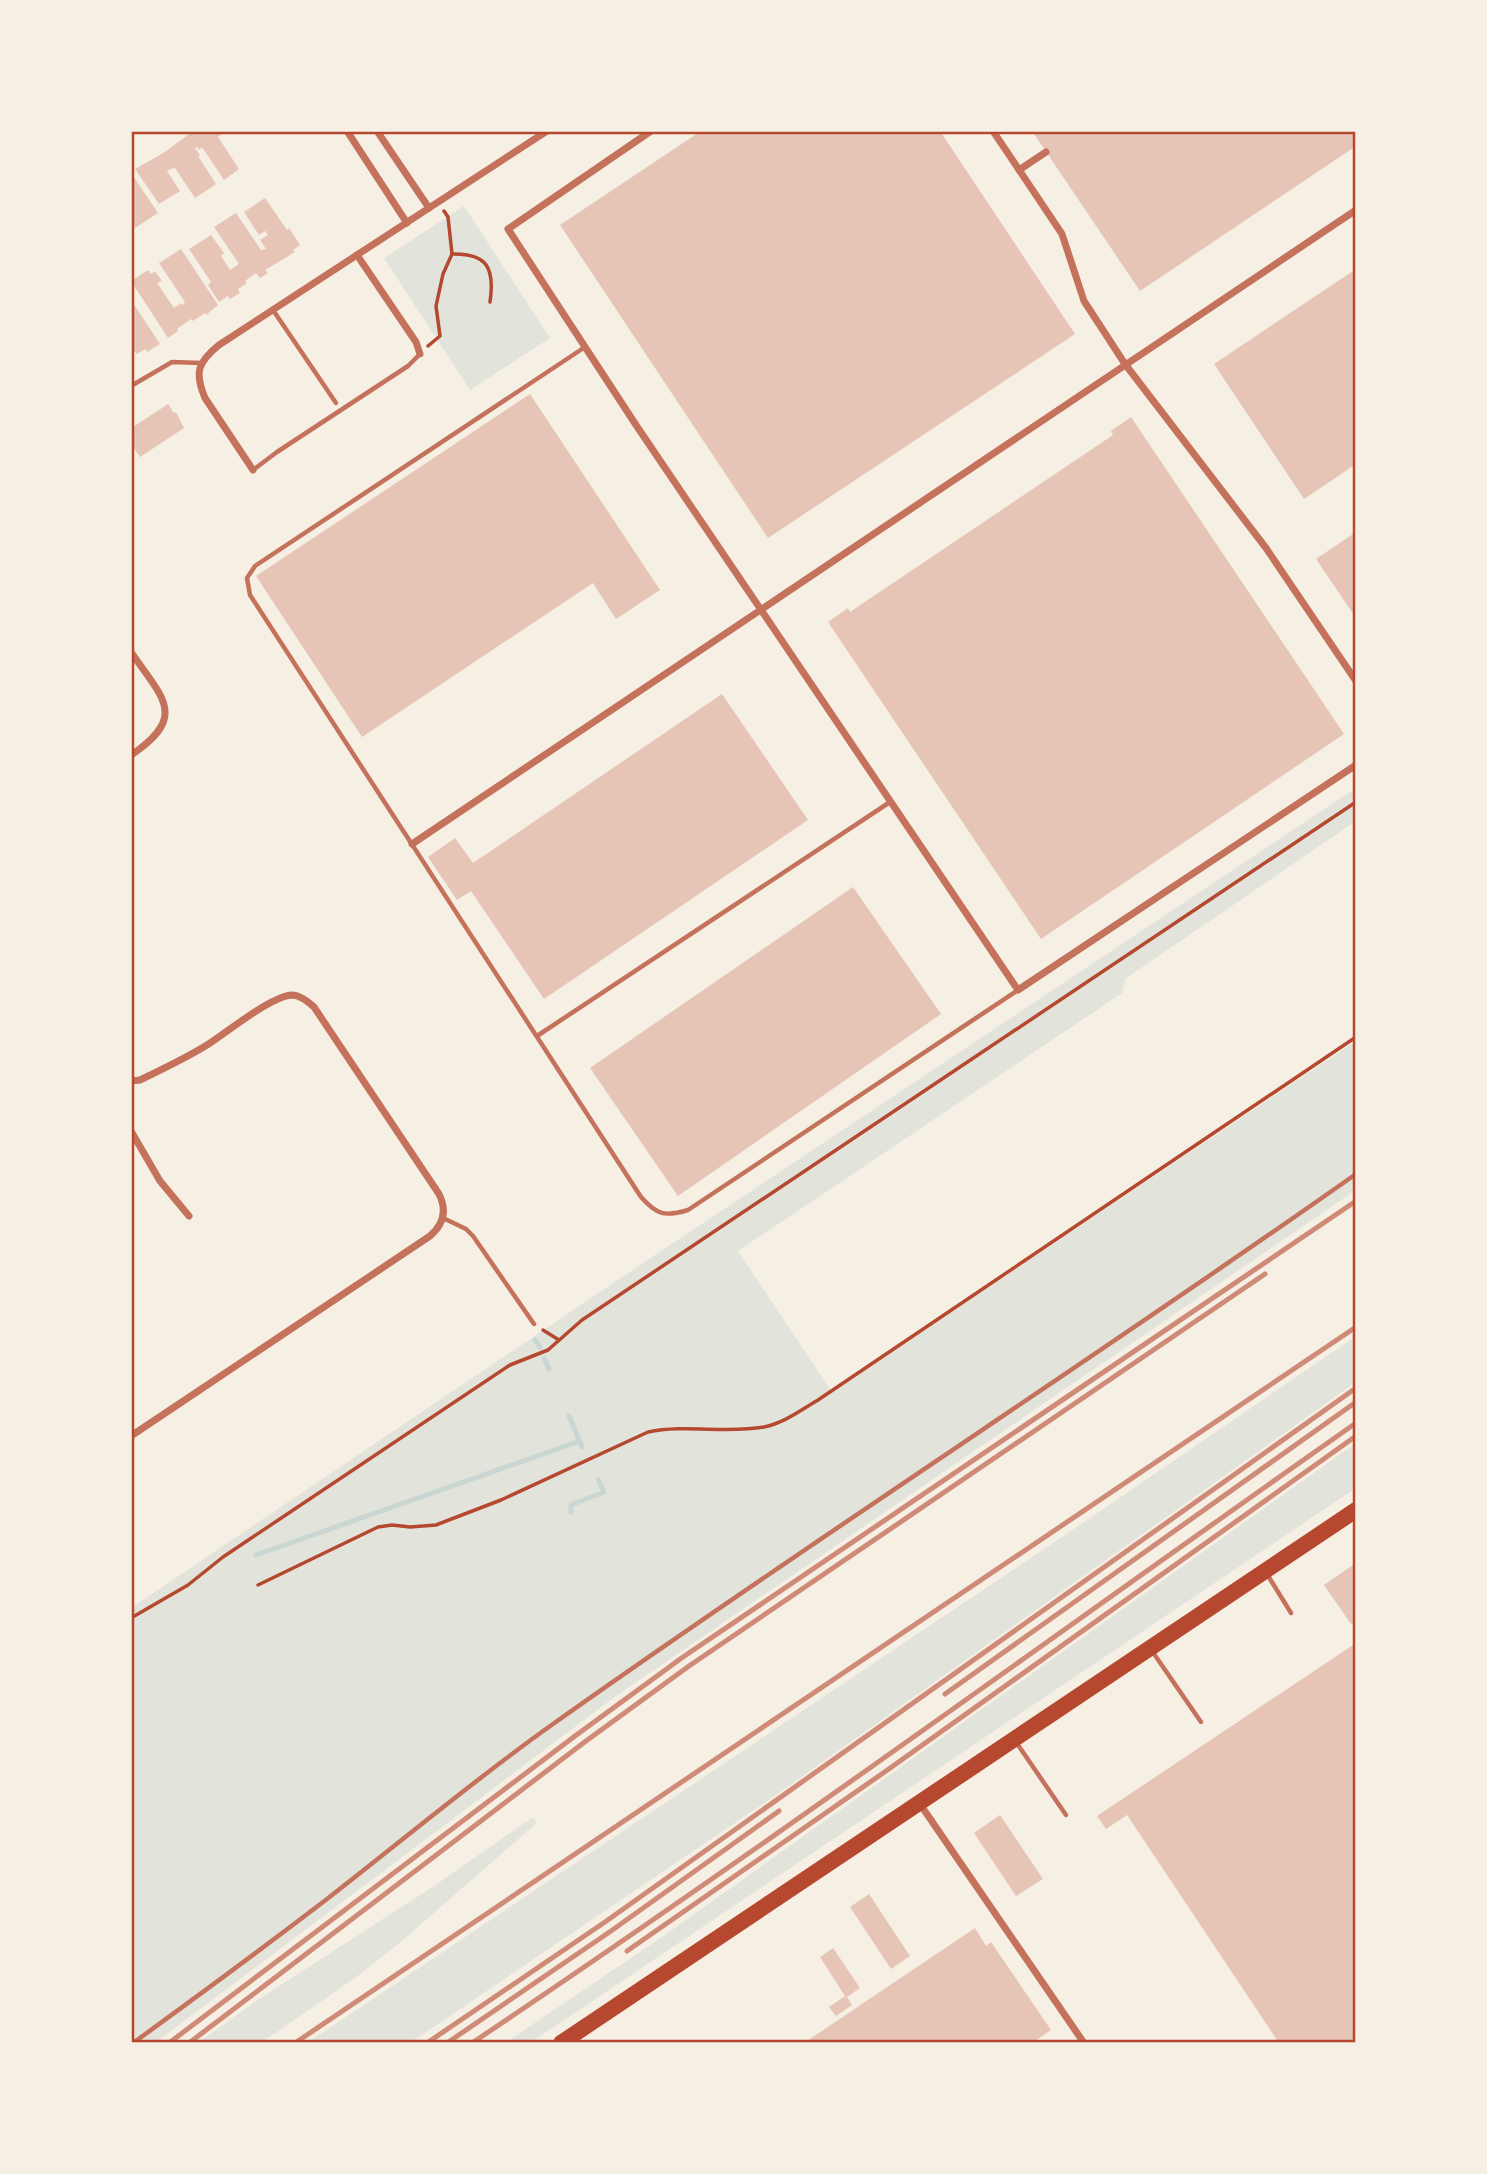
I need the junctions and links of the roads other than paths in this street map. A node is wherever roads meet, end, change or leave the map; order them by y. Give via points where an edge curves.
1 (347, 131) edge
2 (377, 131) edge
3 (547, 131) edge
4 (651, 131) edge
5 (993, 131) edge
6 (1046, 152) dead end
7 (1019, 170) junction
8 (429, 208) junction
9 (1356, 210) edge
10 (407, 223) junction
11 (357, 255) junction
12 (273, 310) junction
13 (585, 347) junction
14 (420, 352) joint
15 (201, 363) junction
16 (1125, 364) junction
17 (131, 386) edge
18 (336, 402) dead end
19 (253, 470) joint
20 (760, 608) junction
21 (131, 652) edge
22 (1356, 681) edge
23 (131, 755) edge
24 (1356, 765) edge
25 (890, 802) junction
26 (412, 844) junction
27 (1018, 990) junction
28 (537, 1036) junction
29 (131, 1081) edge
30 (131, 1131) edge
31 (1356, 1174) edge
32 (189, 1216) dead end
33 (443, 1218) junction
34 (534, 1324) road end
35 (131, 1436) edge
36 (1356, 1510) edge
37 (1264, 1570) junction
38 (1291, 1613) dead end
39 (1149, 1648) junction
40 (1201, 1722) dead end
41 (1014, 1739) junction
42 (919, 1803) junction
43 (1066, 1815) dead end
44 (133, 2043) edge
45 (561, 2043) edge
46 (1084, 2043) edge

1 - 10 street
2 - 8 street
3 - 8 street
4 - 13 street via 508,229
5 - 7 street
6 - 7 street
7 - 16 street via 1062,234 1084,301
8 - 10 street
9 - 16 street
10 - 11 street
11 - 12 street
11 - 14 street
12 - 15 street via 219,345
12 - 18 lane
13 - 20 street
13 - 26 lane via 255,566 247,578 250,594
14 - 19 lane via 408,366
15 - 17 lane via 172,362
15 - 19 street via 199,380 205,398
16 - 20 street
16 - 22 street via 1266,548
20 - 25 street
20 - 26 street
21 - 23 street via 166,712 158,734
24 - 27 street
25 - 27 street
25 - 28 lane
26 - 28 lane
27 - 28 lane via 688,1210 671,1215 653,1211 641,1197
29 - 33 street via 206,1046 265,1006 294,995 314,1007 439,1194
30 - 32 street via 160,1181
31 - 44 lane via 549,1727
33 - 34 lane via 473,1236
33 - 35 street via 422,1242
36 - 37 main road
37 - 38 lane
37 - 39 main road
39 - 40 lane
39 - 41 main road
41 - 42 main road
41 - 43 lane
42 - 45 main road
42 - 46 street

